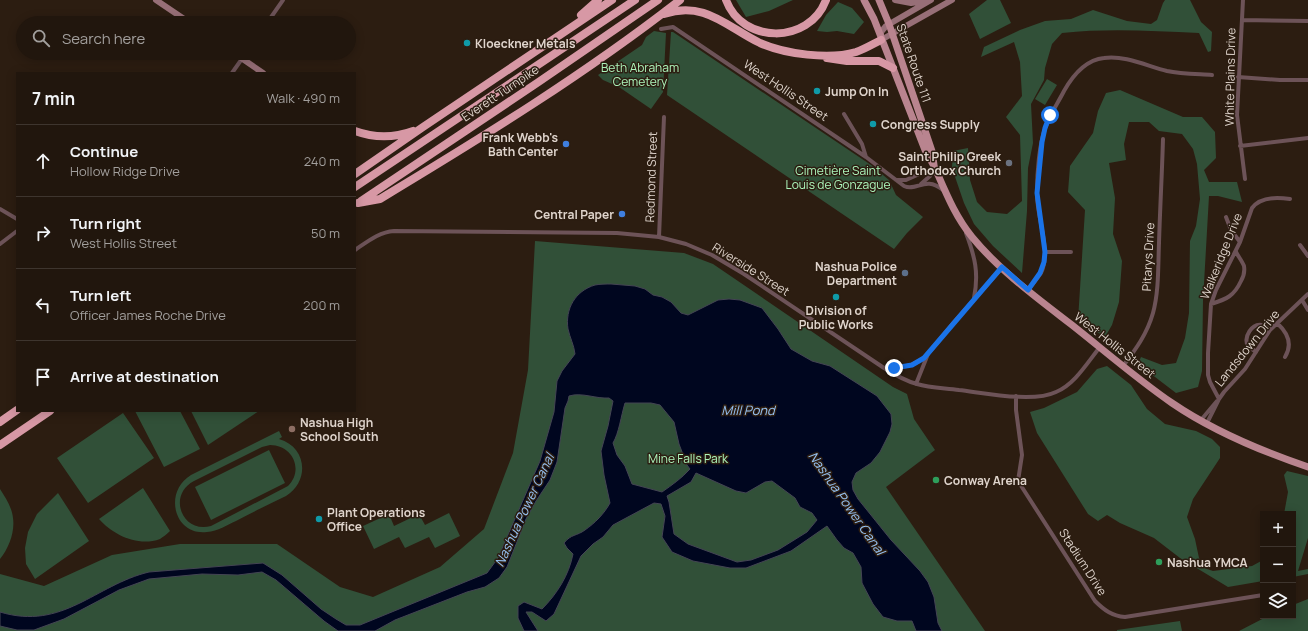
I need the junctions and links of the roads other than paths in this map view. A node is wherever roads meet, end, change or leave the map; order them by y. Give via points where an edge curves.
1 (156, 0) edge
2 (282, 0) edge
3 (598, 0) edge
4 (612, 0) edge
5 (635, 0) edge
6 (658, 0) edge
7 (680, 0) edge
8 (726, 0) edge
9 (826, 0) edge
10 (864, 0) edge
11 (879, 0) edge
12 (895, 0) edge
13 (930, 0) edge
14 (952, 0) edge
15 (1243, 0) edge
16 (180, 16) edge
17 (272, 16) edge
18 (1242, 20) junction
19 (1308, 21) edge
20 (650, 23) junction
21 (889, 24) junction
22 (661, 29) dead end
23 (892, 34) junction
24 (881, 40) junction
25 (535, 52) junction
26 (809, 54) junction
27 (241, 60) edge
28 (244, 60) edge
29 (892, 68) junction
30 (233, 72) edge
31 (262, 72) edge
32 (1212, 75) dead end
33 (1238, 78) junction
34 (1308, 80) edge
35 (844, 114) dead end
36 (664, 117) dead end
37 (423, 127) junction
38 (356, 131) edge
39 (1308, 138) edge
40 (1163, 140) dead end
41 (1240, 146) junction
42 (866, 157) junction
43 (934, 167) junction
44 (356, 173) edge
45 (895, 179) junction
46 (1245, 179) dead end
47 (920, 184) junction
48 (356, 186) edge
49 (945, 192) junction
50 (1290, 199) dead end
51 (357, 204) edge
52 (0, 209) edge
53 (1226, 217) dead end
54 (16, 218) edge
55 (964, 227) junction
56 (16, 232) edge
57 (659, 237) junction
58 (1240, 242) junction
59 (0, 244) edge
60 (1300, 245) dead end
61 (356, 249) edge
62 (1045, 252) junction
63 (1071, 252) dead end
64 (1236, 252) junction
65 (1308, 256) edge
66 (1002, 267) junction
67 (1028, 290) junction
68 (1308, 294) edge
69 (973, 300) junction
70 (1302, 300) junction
71 (1212, 304) junction
72 (1308, 310) edge
73 (1277, 323) junction
74 (1270, 330) junction
75 (1100, 347) junction
76 (1256, 352) junction
77 (928, 354) junction
78 (1285, 357) dead end
79 (1123, 366) junction
80 (884, 368) junction
81 (916, 384) junction
82 (1016, 396) junction
83 (1219, 399) junction
84 (16, 411) edge
85 (49, 412) edge
86 (0, 422) edge
87 (1204, 422) junction
88 (0, 445) edge
89 (1308, 467) edge
90 (1260, 595) edge

1 - 16 main road
2 - 17 street
3 - 25 highway
4 - 25 highway
5 - 48 highway, Everett Turnpike
6 - 51 highway, Everett Turnpike
7 - 20 highway
8 - 9 highway via 734,14 746,25 762,32 781,34 809,24 821,11
10 - 24 main road, State Route 111
11 - 21 main road, State Route 111
12 - 13 main road via 911,3
13 - 21 main road
14 - 23 main road
15 - 18 street, White Plains Drive
18 - 19 street
18 - 33 street, White Plains Drive
20 - 26 highway via 672,12 700,10 716,16 769,47
20 - 51 highway via 571,79 486,134 380,199
21 - 23 main road, State Route 111
21 - 24 main road via 882,30
22 - 42 street, West Hollis Street via 673,27
23 - 24 main road
23 - 43 main road, State Route 111 via 932,151
24 - 26 highway via 849,53
24 - 29 main road, State Route 111
25 - 37 highway
26 - 29 highway via 840,61 879,61
27 - 30 street
28 - 31 main road
29 - 43 main road, State Route 111
32 - 62 street via 1173,72 1111,57 1096,60 1079,70 1050,115 1042,142 1037,193
33 - 34 street
33 - 41 street, White Plains Drive via 1237,115
35 - 42 street via 862,144
36 - 57 street, Redmond Street
37 - 38 highway via 408,133 386,136
37 - 44 highway
39 - 41 street
40 - 79 street, Pitarys Drive via 1158,262 1153,314 1146,333
41 - 46 street, White Plains Drive
42 - 45 street, West Hollis Street
43 - 45 street via 906,180
43 - 47 street via 930,176
43 - 49 main road, West Hollis Street
45 - 47 street, West Hollis Street via 908,188
47 - 49 street, West Hollis Street via 935,185
49 - 55 main road, West Hollis Street
50 - 58 street, Walkeridge Drive via 1271,198 1255,204
52 - 54 street
53 - 58 street
55 - 66 main road, West Hollis Street
55 - 69 street via 977,271
56 - 59 street
57 - 61 street, Riverside Street via 617,234 394,231 384,233
57 - 80 street, Riverside Street via 686,244 712,255
58 - 64 street, Walkeridge Drive
60 - 65 street
62 - 63 street
62 - 67 street via 1040,273
64 - 71 street, Walkeridge Drive via 1216,290
64 - 71 street via 1244,266 1243,278 1232,295
66 - 67 main road, West Hollis Street
66 - 69 street
67 - 75 main road, West Hollis Street
68 - 70 street, Landsdown Drive
69 - 77 street
70 - 72 street
70 - 73 street, Landsdown Drive
71 - 83 street, Walkeridge Drive via 1208,375
73 - 74 street, Landsdown Drive
73 - 78 street via 1285,331 1289,341
74 - 76 street, Landsdown Drive
74 - 76 street via 1259,325 1250,330 1247,343
75 - 79 main road, West Hollis Street
75 - 82 street, Riverside Street via 1073,380 1059,391 1040,397
76 - 83 street, Landsdown Drive
77 - 80 street via 912,365
77 - 81 street
79 - 87 main road, West Hollis Street via 1173,403
80 - 81 street, Riverside Street
81 - 82 street, Riverside Street
82 - 90 street, Stadium Drive via 1022,456 1018,481 1095,601 1104,609 1113,615 1125,617
83 - 87 street, Landsdown Drive
84 - 86 highway
85 - 88 highway
87 - 89 main road, West Hollis Street via 1264,451

